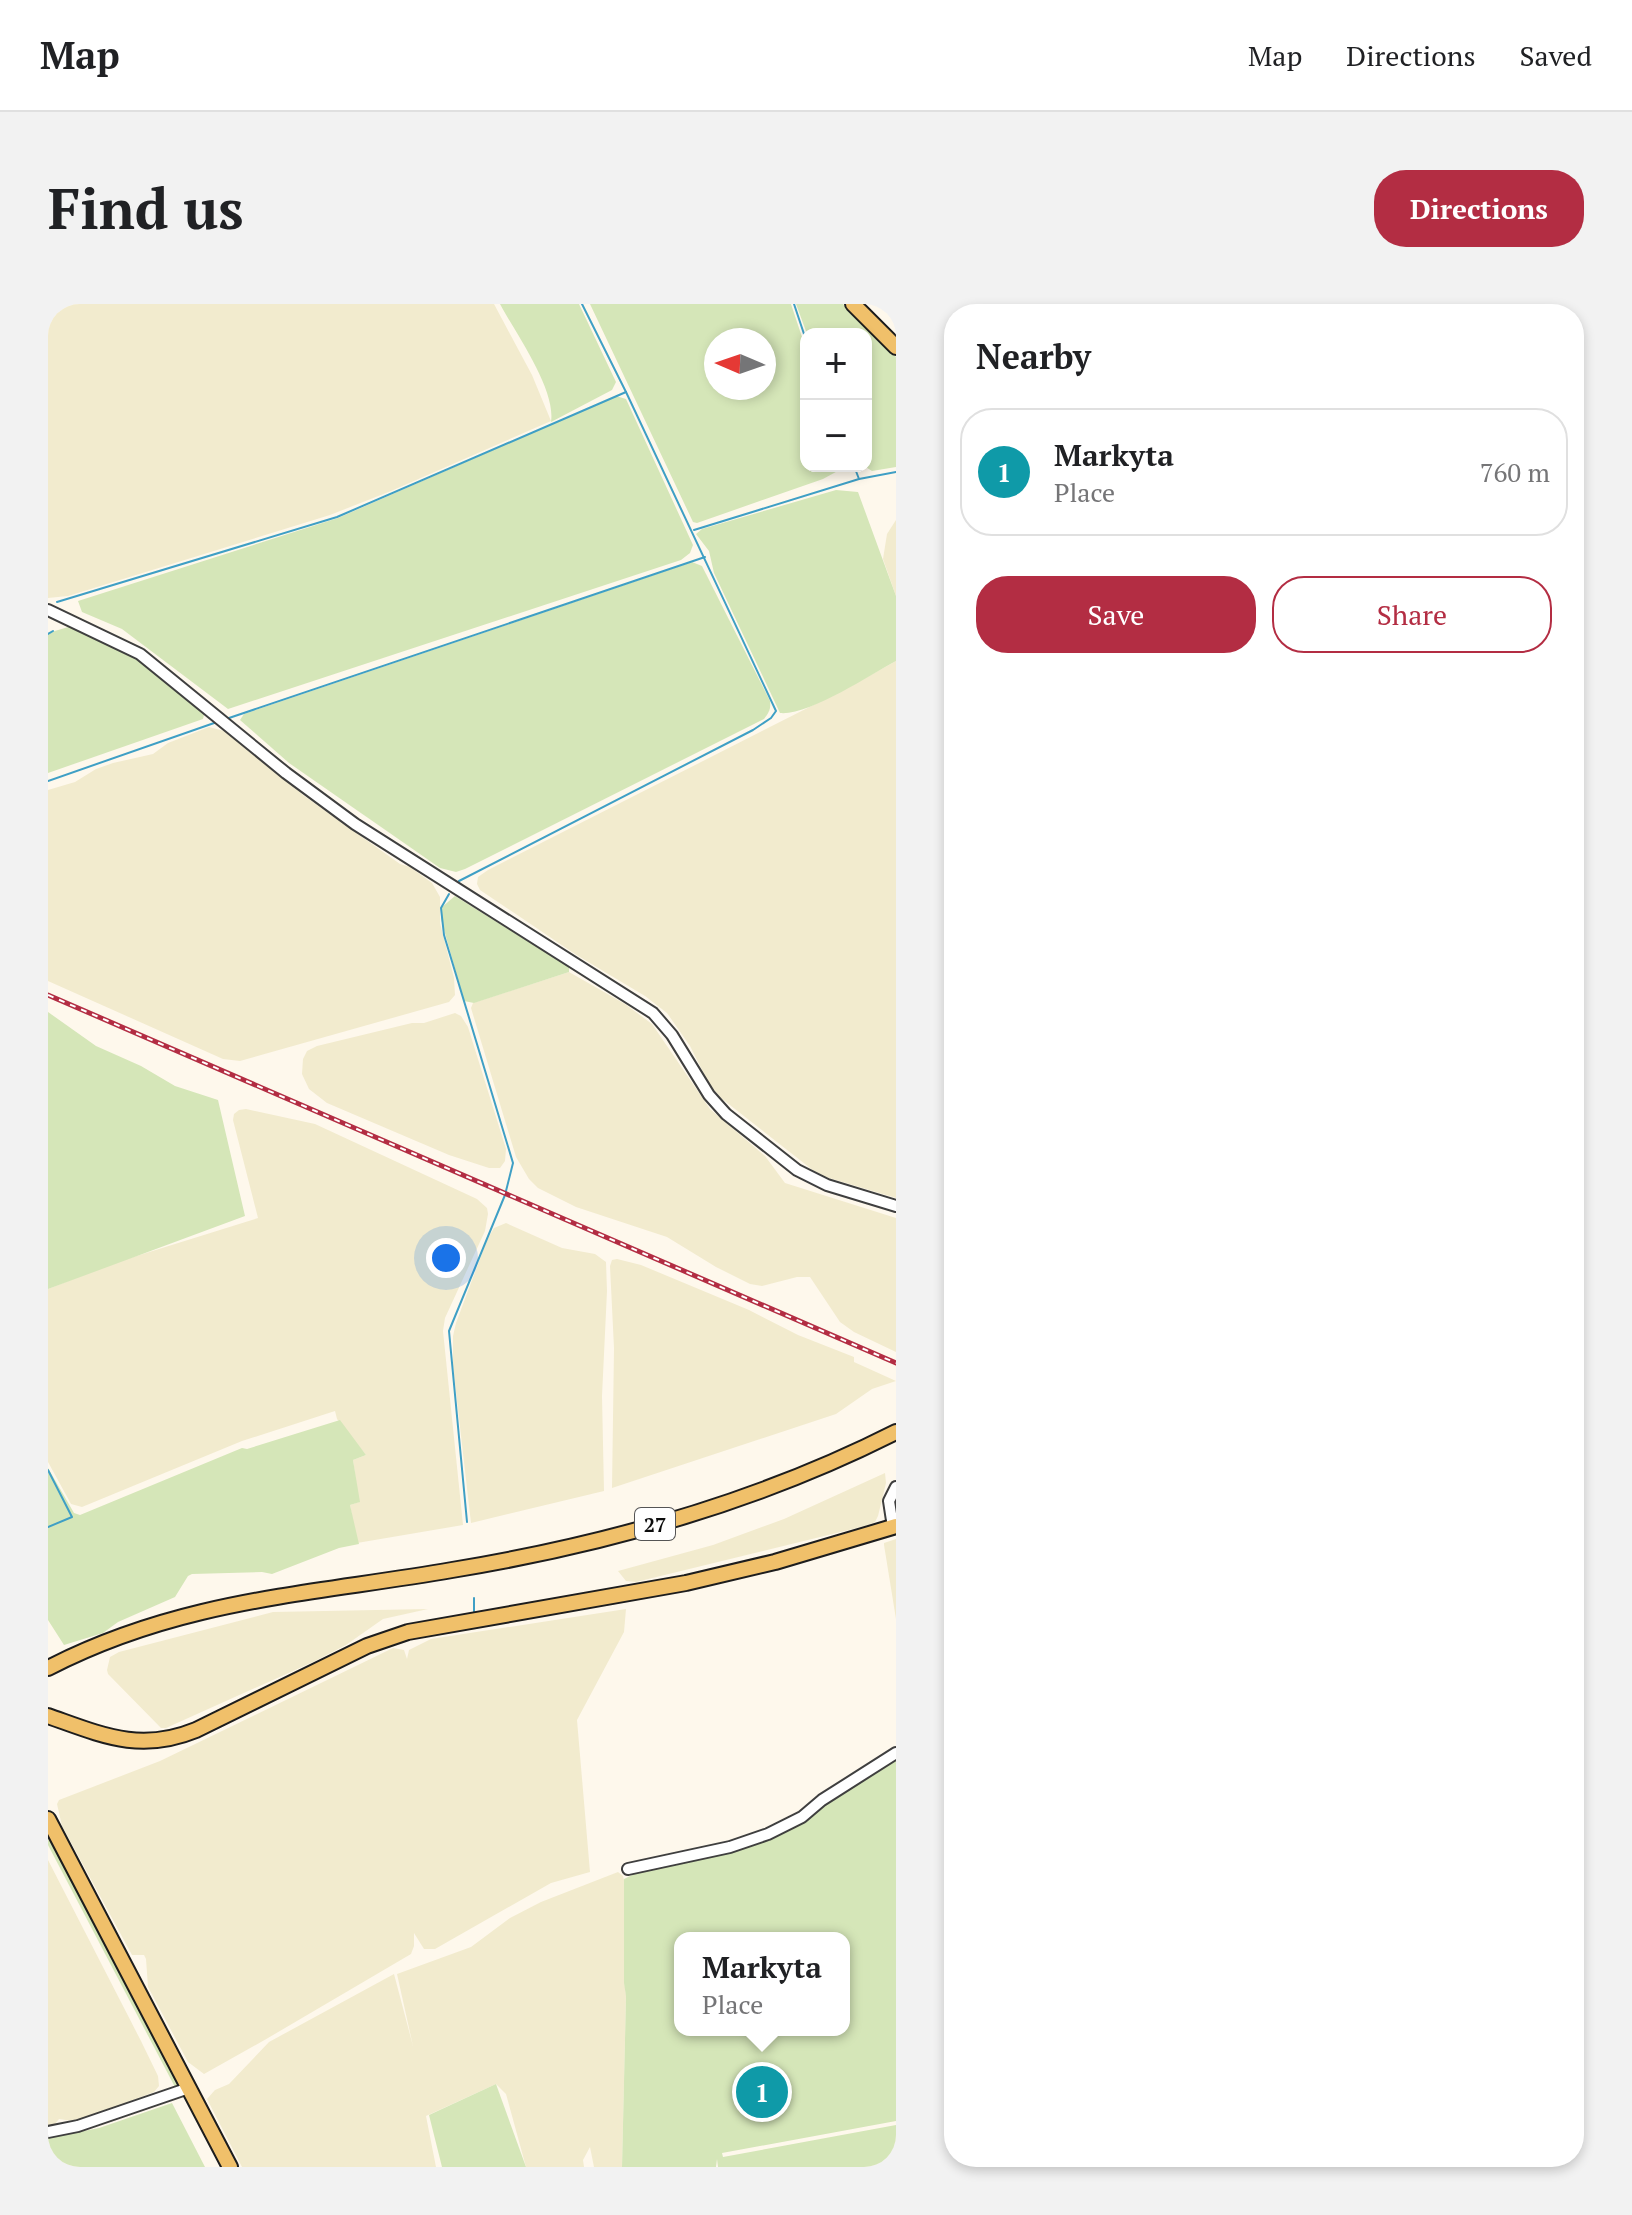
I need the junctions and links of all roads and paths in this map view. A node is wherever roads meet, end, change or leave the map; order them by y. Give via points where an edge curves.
1 (853, 304) edge
2 (896, 347) edge
3 (48, 610) edge
4 (896, 1206) edge
5 (896, 1432) edge
6 (896, 1487) edge
7 (895, 1527) edge
8 (48, 1668) edge
9 (48, 1716) edge
10 (896, 1753) edge
11 (48, 1819) edge
12 (628, 1869) dead end
13 (182, 2090) junction
14 (48, 2132) edge
15 (230, 2167) edge

1 - 2 main road
3 - 4 street via 140,654 355,824 653,1013 717,1105 797,1170
5 - 8 main road, 27 via 756,1491 636,1530 496,1562 212,1608 136,1630
6 - 7 street via 889,1501
7 - 9 main road via 686,1583 408,1632 367,1646 172,1739 124,1741
10 - 12 street via 768,1834
11 - 13 main road
13 - 14 street
13 - 15 main road

